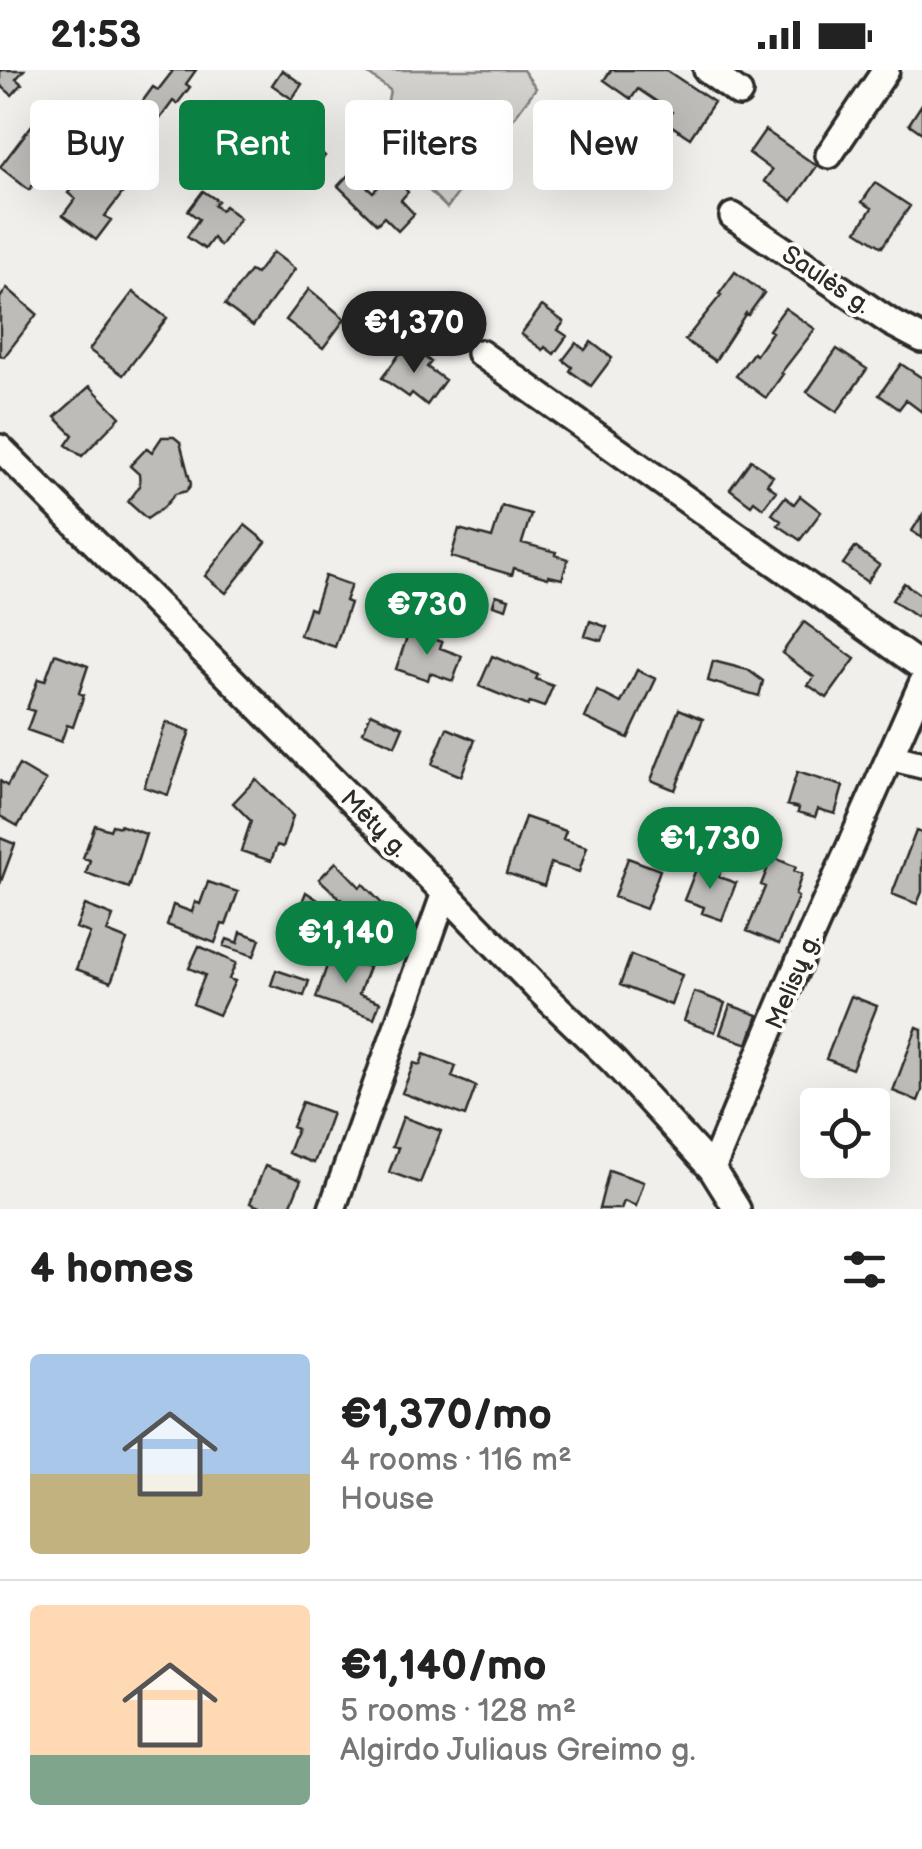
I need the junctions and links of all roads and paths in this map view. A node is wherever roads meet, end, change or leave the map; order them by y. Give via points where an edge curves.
1 (707, 70) edge
2 (886, 70) edge
3 (738, 92) dead end
4 (830, 155) dead end
5 (734, 216) dead end
6 (922, 338) edge
7 (480, 353) dead end
8 (0, 448) edge
9 (922, 667) edge
10 (922, 684) edge
11 (890, 757) junction
12 (922, 765) edge
13 (445, 893) junction
14 (712, 1170) junction
15 (332, 1209) edge
16 (737, 1209) edge

1 - 3 street
2 - 4 street
5 - 6 street, Saulės g.
7 - 9 street
8 - 13 street, Mėtų g.
10 - 11 street, Melisų g.
11 - 12 street
11 - 14 street, Melisų g.
13 - 14 street, Mėtų g.
13 - 15 street
14 - 16 street, Mėtų g.

